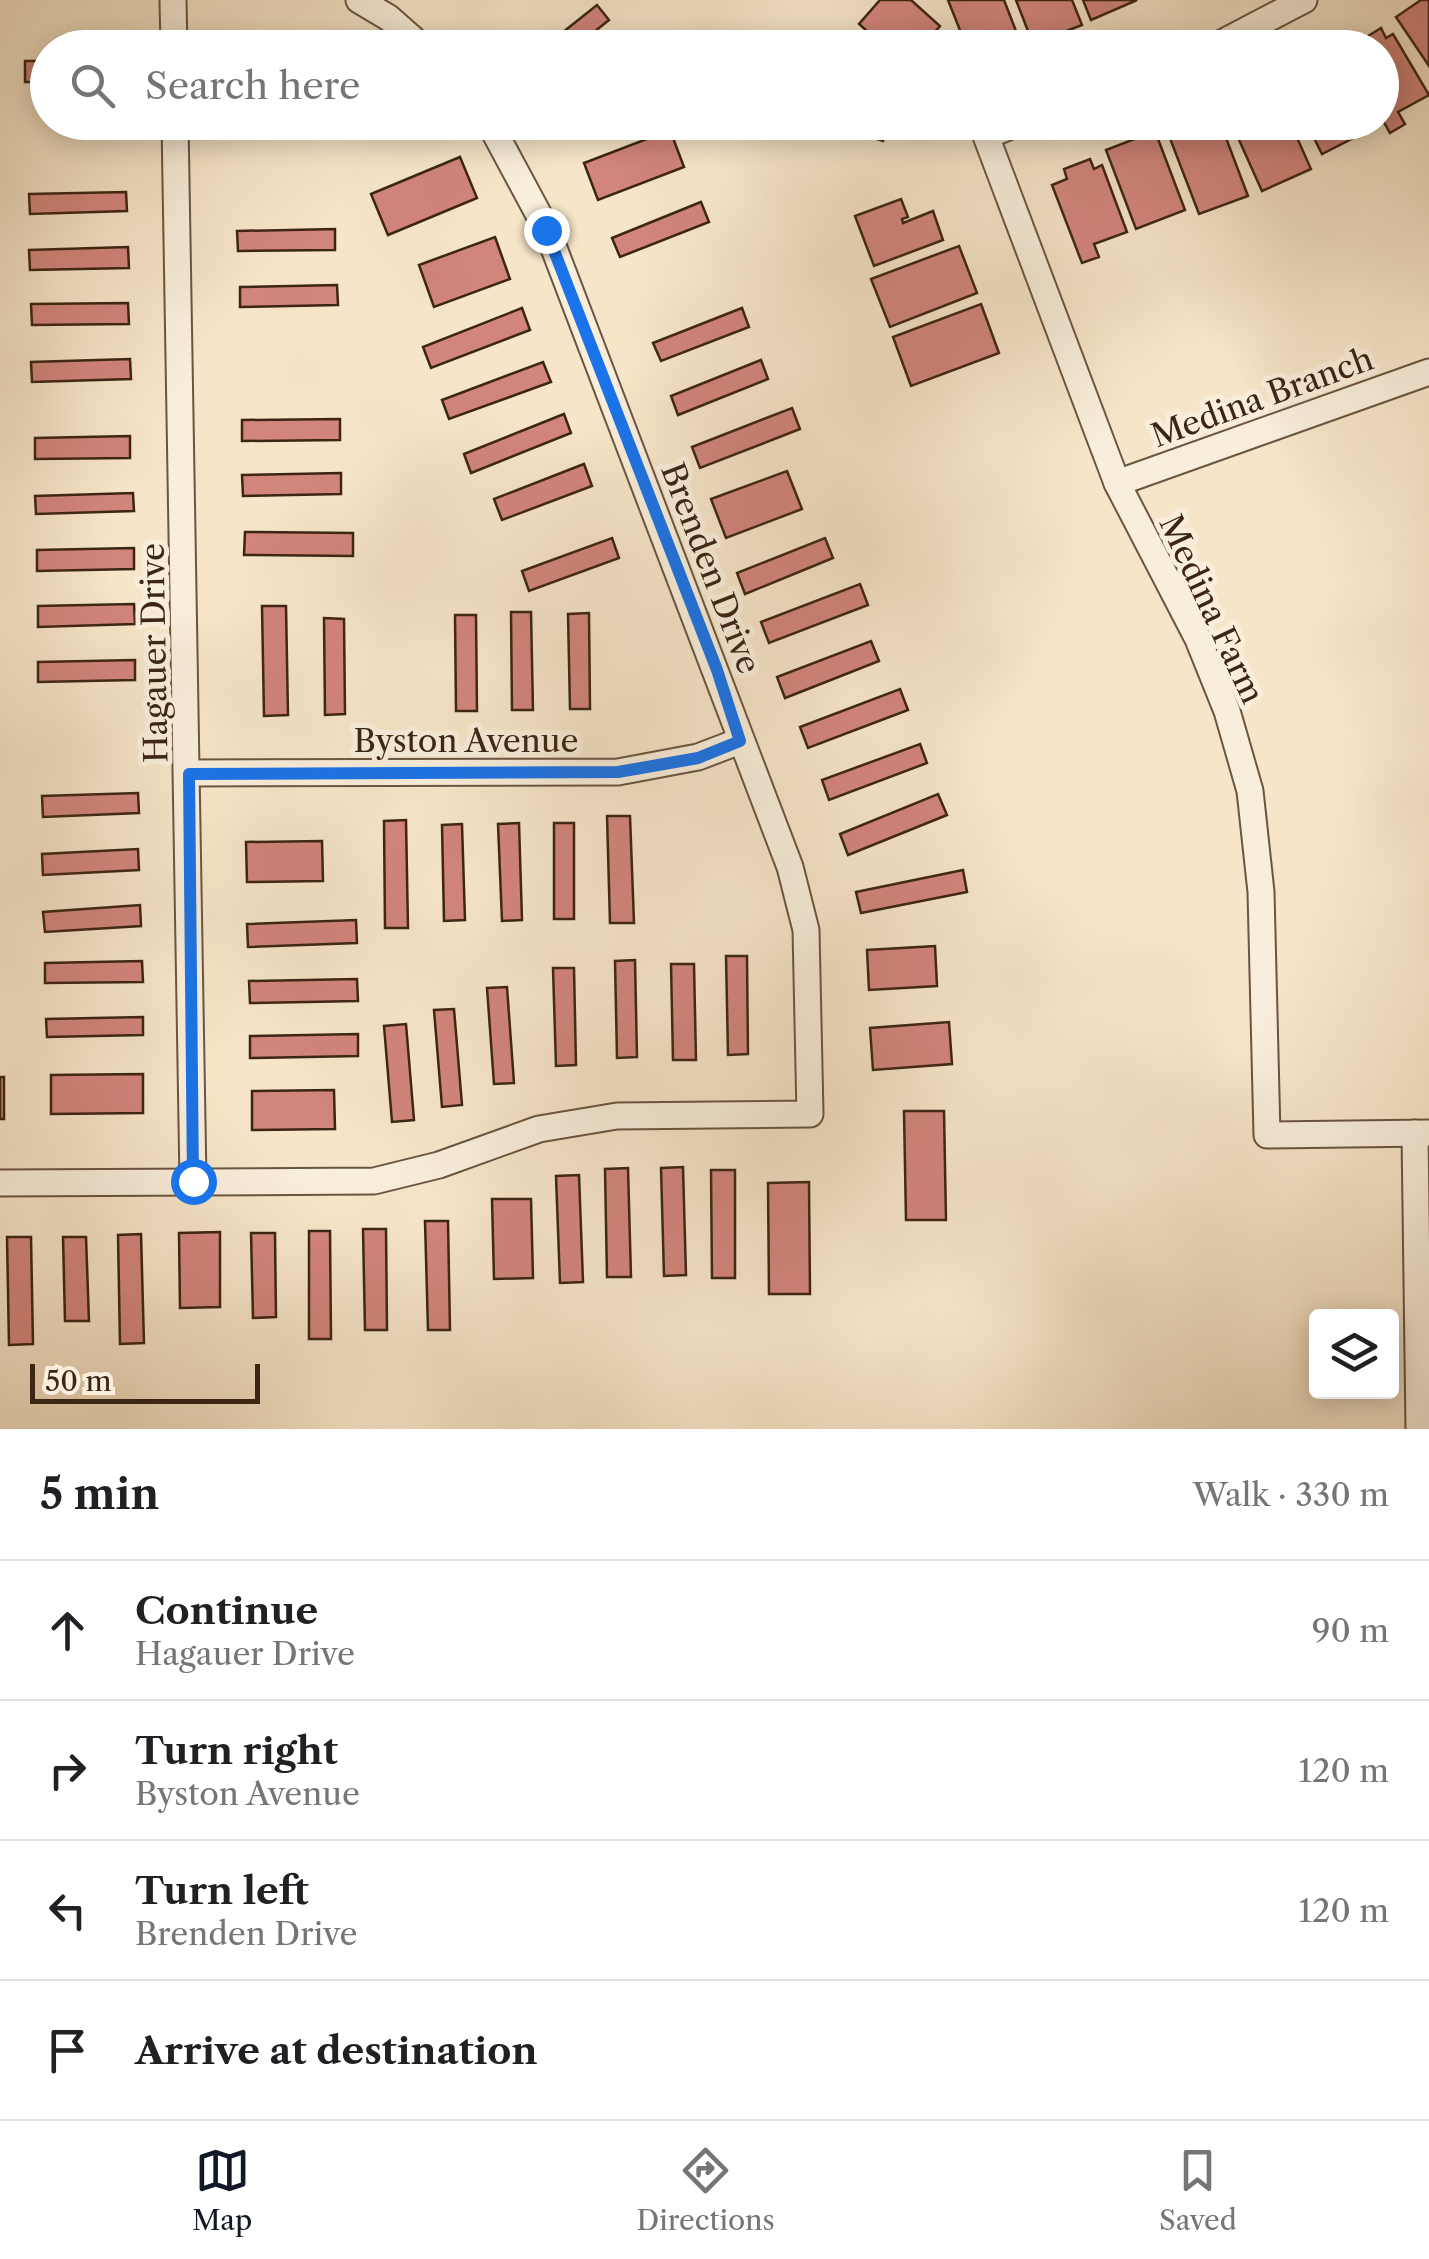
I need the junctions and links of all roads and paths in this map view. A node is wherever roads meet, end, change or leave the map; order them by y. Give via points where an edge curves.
1 (172, 0) edge
2 (359, 0) edge
3 (1304, 0) edge
4 (173, 30) edge
5 (403, 30) edge
6 (1246, 30) edge
7 (175, 140) edge
8 (498, 140) edge
9 (988, 140) edge
10 (1429, 372) edge
11 (1117, 483) junction
12 (740, 741) junction
13 (189, 774) junction
14 (1422, 1133) edge
15 (193, 1181) junction
16 (0, 1184) edge
17 (1419, 1429) edge

1 - 4 street
2 - 5 street
3 - 6 street
7 - 13 street, Hagauer Drive
8 - 12 street, Brenden Drive via 546,230
9 - 11 street, Medina Farm
10 - 11 street, Medina Branch
11 - 14 street, Medina Farm via 1198,639 1250,790 1267,1134
12 - 13 street, Byston Avenue via 698,758 618,772
12 - 15 street, Brenden Drive via 790,866 806,930 810,1114 617,1116 539,1128 374,1181
13 - 15 street, Hagauer Drive
14 - 17 street
15 - 16 street

